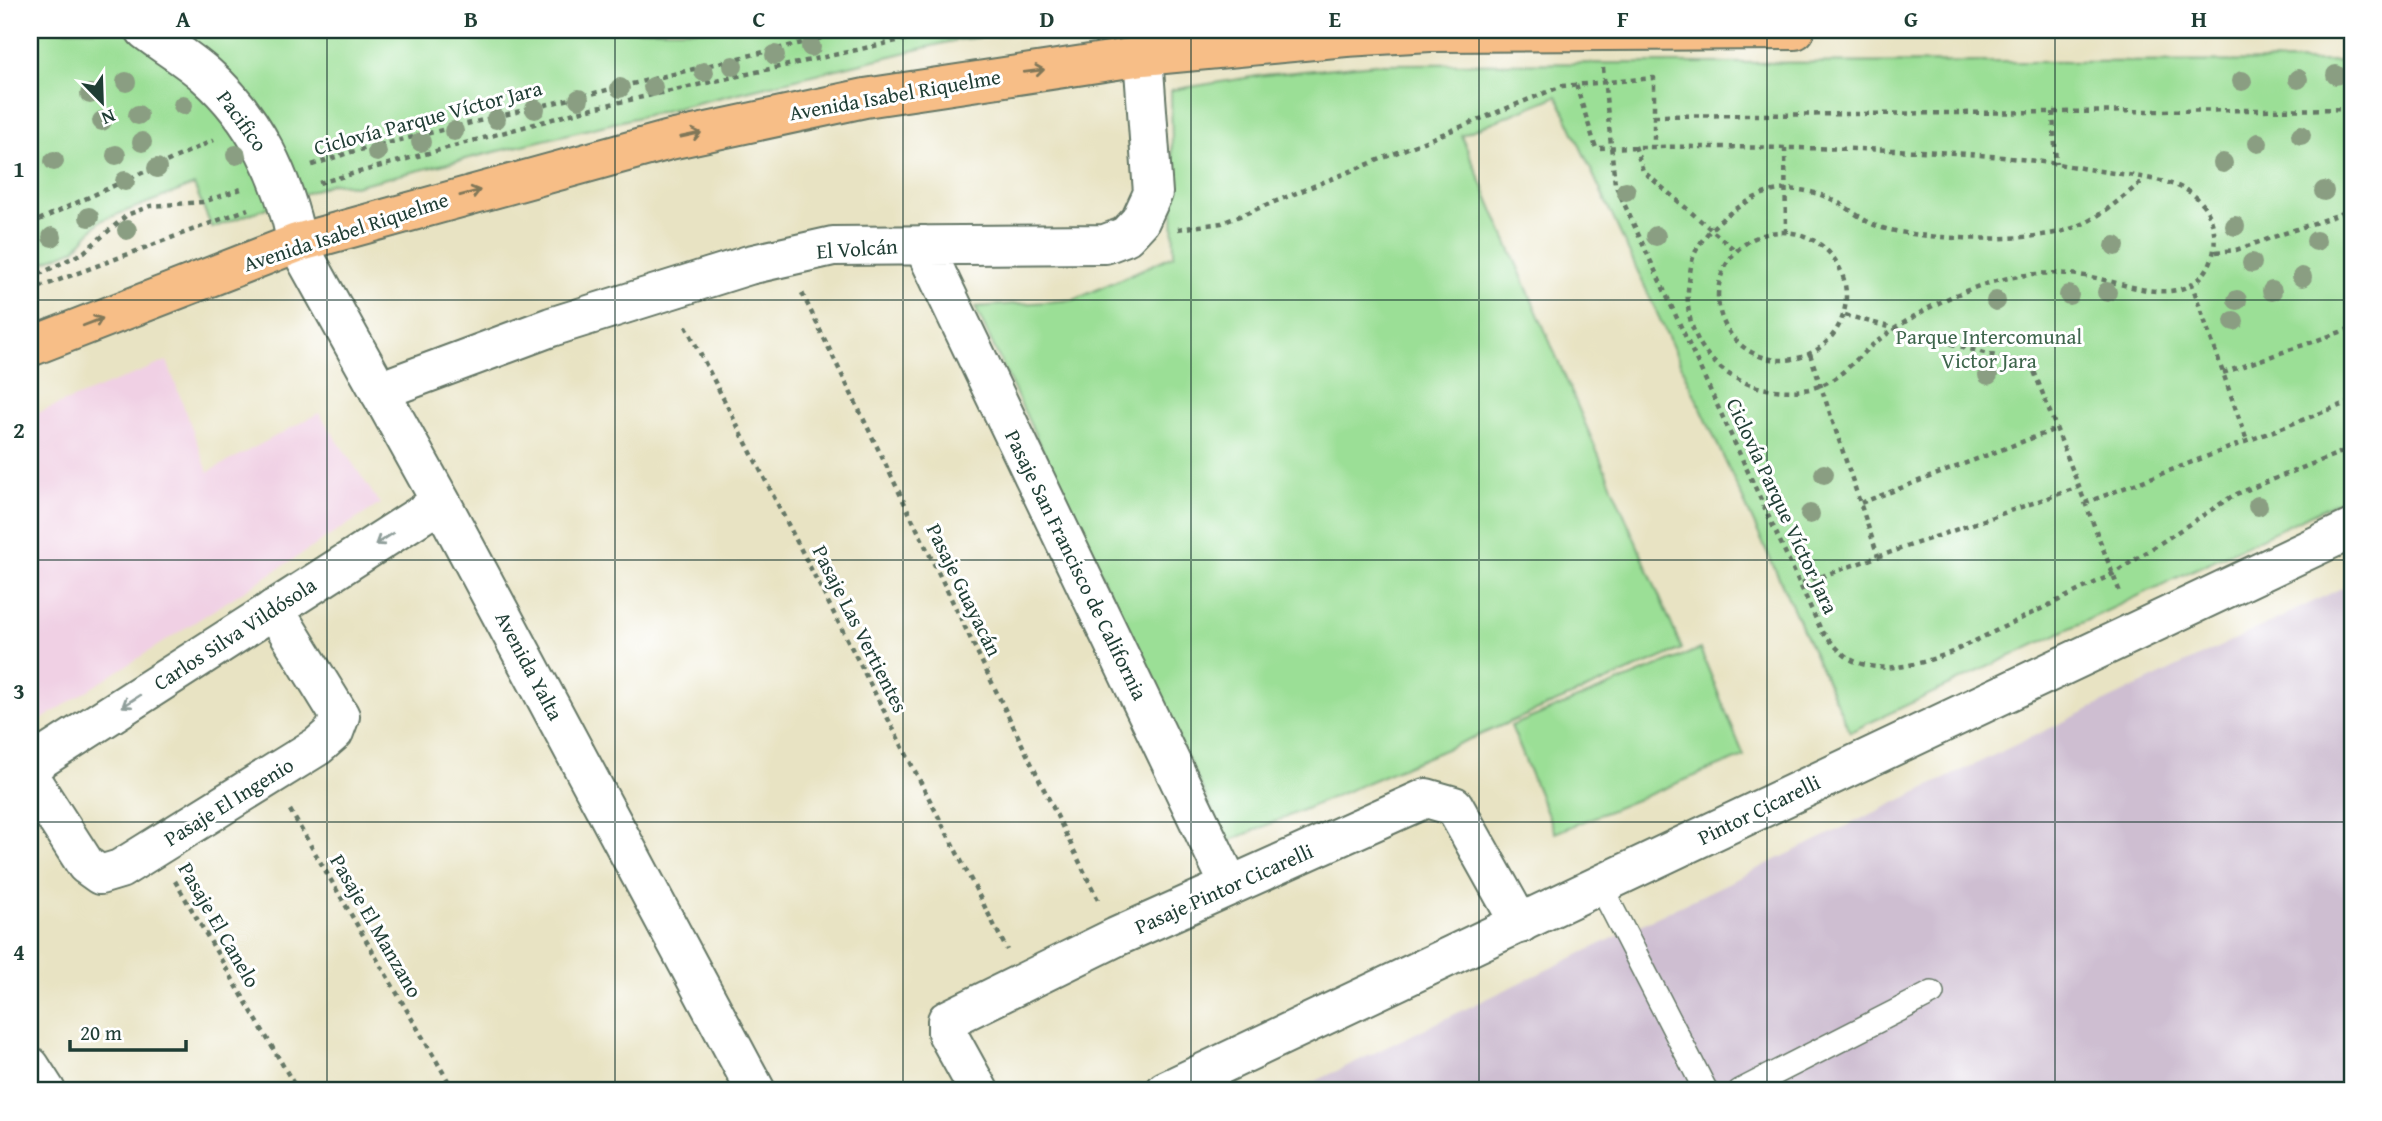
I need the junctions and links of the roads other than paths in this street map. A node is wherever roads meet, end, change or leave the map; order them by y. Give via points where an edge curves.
1 (145, 30) edge
2 (1598, 30) edge
3 (1795, 30) edge
4 (1143, 56) junction
5 (297, 243) junction
6 (923, 245) junction
7 (30, 347) edge
8 (379, 391) junction
9 (441, 502) junction
10 (2352, 529) edge
11 (274, 609) junction
12 (30, 766) edge
13 (30, 778) edge
14 (1230, 886) junction
15 (1601, 887) junction
16 (1520, 924) junction
17 (1932, 993) dead end
18 (30, 1066) edge
19 (46, 1091) edge
20 (756, 1091) edge
21 (979, 1091) edge
22 (1165, 1091) edge
23 (1706, 1091) edge
24 (1740, 1091) edge

1 - 5 street, Pacifico via 206,75 241,113 281,186
2 - 3 main road, Avenida Isabel Riquelme
2 - 4 main road, Avenida Isabel Riquelme via 1430,32
5 -> 4 main road, Avenida Isabel Riquelme via 682,137 900,92
4 - 6 street, El Volcán via 1153,193 1140,221 1126,236 1105,244
7 -> 5 main road, Avenida Isabel Riquelme
5 - 8 street, Avenida Yalta
6 - 8 street, El Volcán via 833,246 784,257 551,327
6 - 14 street, Pasaje San Francisco de California
8 - 9 street, Avenida Yalta
9 -> 11 street, Carlos Silva Vildósola
9 - 20 street, Avenida Yalta
10 - 15 street, Pintor Cicarelli
11 -> 12 street, Carlos Silva Vildósola
11 - 13 street, Pasaje El Ingenio via 340,716 334,732 318,746 120,869 100,875 86,864
14 - 16 street, Pasaje Pintor Cicarelli via 1426,798 1454,806
14 - 21 street, Pasaje Pintor Cicarelli via 947,1020 947,1033
15 - 16 street, Pintor Cicarelli
15 - 23 lane
16 - 22 street, Pintor Cicarelli
17 - 24 lane
18 - 19 street

